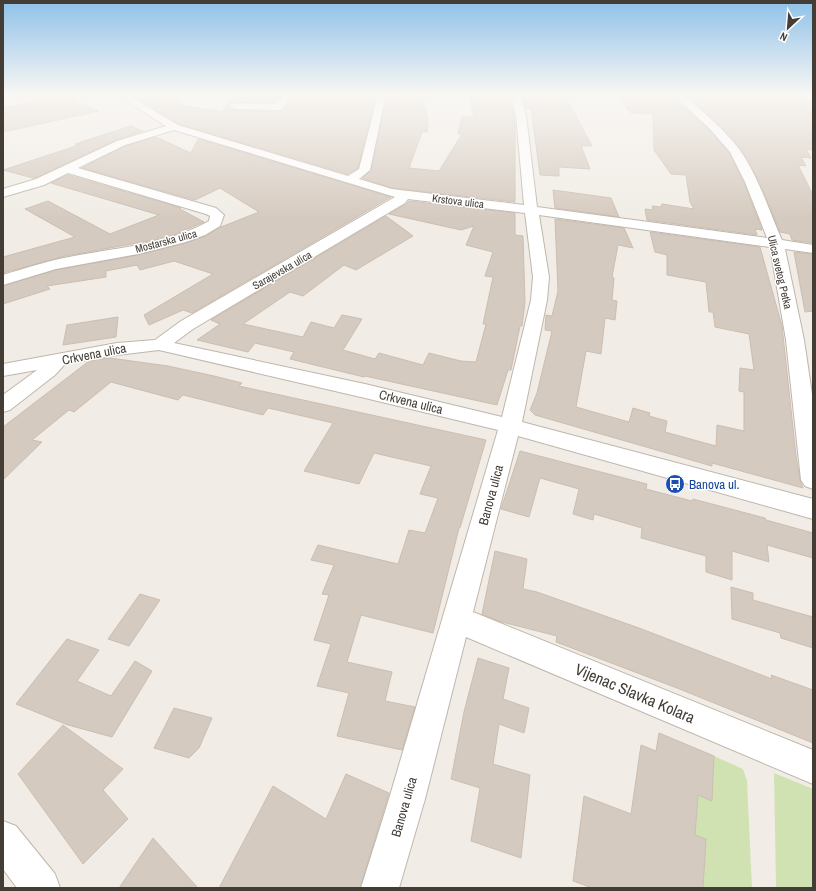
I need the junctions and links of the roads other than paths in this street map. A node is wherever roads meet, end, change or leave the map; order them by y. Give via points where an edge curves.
1 (145, 136) edge
2 (203, 136) edge
3 (372, 136) edge
4 (523, 136) edge
5 (722, 136) edge
6 (68, 169) junction
7 (351, 180) junction
8 (3, 193) edge
9 (405, 195) junction
10 (532, 210) junction
11 (776, 243) junction
12 (813, 249) edge
13 (3, 280) edge
14 (159, 345) junction
15 (59, 361) junction
16 (3, 370) edge
17 (3, 405) edge
18 (510, 426) junction
19 (813, 480) edge
20 (813, 509) edge
21 (457, 619) junction
22 (813, 767) edge
23 (3, 839) edge
24 (41, 888) edge
25 (380, 888) edge

1 - 6 street via 120,143
2 - 7 street, Krstova ulica
3 - 7 street via 364,170
4 - 10 street, Banova ulica
5 - 11 street, Ulica svetog Petka via 735,151 751,182
6 - 8 street via 40,182
6 - 13 street, Mostarska ulica via 211,211 217,215 214,223 190,236 55,264
7 - 9 street, Krstova ulica
9 - 10 street, Krstova ulica
9 - 14 street, Sarajevska ulica via 187,325
10 - 11 street, Krstova ulica
10 - 18 street, Banova ulica via 541,277 539,300
11 - 12 street, Krstova ulica
11 - 19 street, Ulica svetog Petka via 795,340
14 - 15 street, Crkvena ulica via 135,346
14 - 18 street, Crkvena ulica
15 - 16 street, Crkvena ulica
15 - 17 street
18 - 20 street, Crkvena ulica
18 - 21 street, Banova ulica
21 - 22 street, Vijenac Slavka Kolara
21 - 25 street, Banova ulica
23 - 24 street

